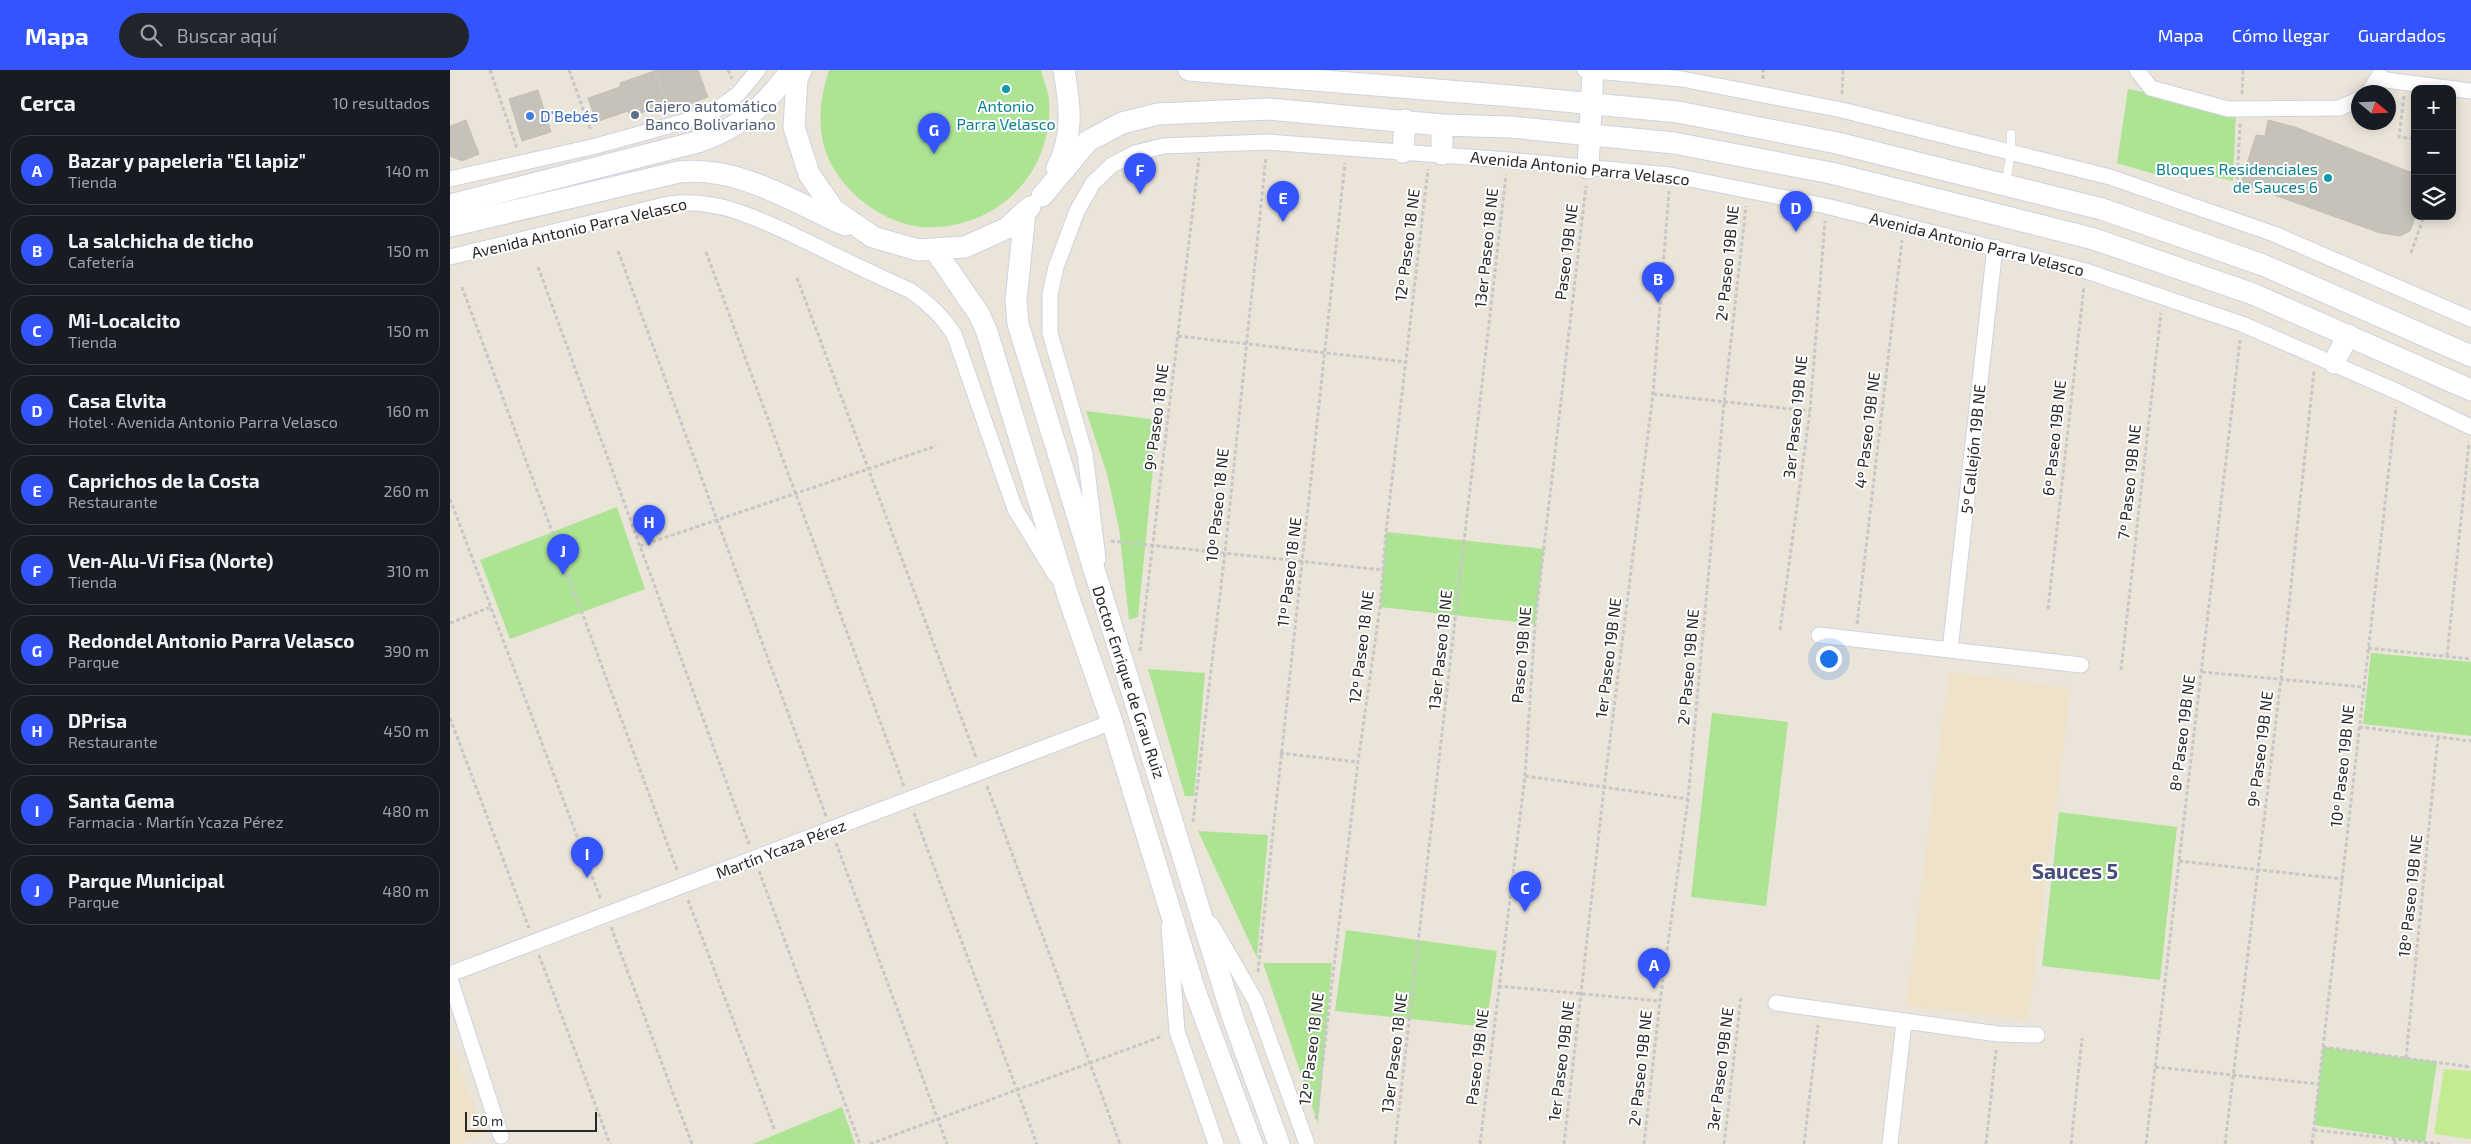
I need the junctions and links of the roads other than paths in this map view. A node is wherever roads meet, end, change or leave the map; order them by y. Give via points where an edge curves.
1 (758, 70) edge
2 (791, 70) edge
3 (801, 70) edge
4 (1064, 70) edge
5 (1189, 70) edge
6 (1591, 70) edge
7 (2137, 70) edge
8 (2378, 73) edge
9 (2372, 85) edge
10 (2471, 91) edge
11 (2351, 103) edge
12 (1592, 104) junction
13 (1405, 120) junction
14 (1442, 125) junction
15 (2011, 134) dead end
16 (1590, 135) junction
17 (1403, 152) junction
18 (2011, 152) junction
19 (1436, 154) junction
20 (1588, 168) junction
21 (450, 179) edge
22 (2005, 184) junction
23 (1042, 196) junction
24 (450, 205) edge
25 (1024, 213) junction
26 (450, 226) edge
27 (873, 237) junction
28 (1995, 247) junction
29 (935, 250) junction
30 (450, 257) edge
31 (2471, 319) edge
32 (2348, 335) junction
33 (2471, 356) edge
34 (2324, 360) junction
35 (2471, 390) edge
36 (2471, 427) edge
37 (1068, 596) junction
38 (1103, 602) junction
39 (1819, 635) dead end
40 (1950, 650) junction
41 (2080, 665) dead end
42 (1112, 722) junction
43 (1166, 901) junction
44 (1198, 903) junction
45 (450, 974) edge
46 (450, 979) edge
47 (1776, 1003) dead end
48 (1904, 1022) junction
49 (2037, 1035) dead end
50 (501, 1136) dead end
51 (1216, 1144) edge
52 (1252, 1144) edge
53 (1279, 1144) edge
54 (1307, 1144) edge
55 (1890, 1144) edge

1 - 21 street via 738,94 716,110 596,146
2 - 24 main road via 745,121 724,133
3 - 27 main road via 797,79 794,127 809,174 834,210
4 - 23 main road via 1071,107 1064,154
5 - 12 main road
6 - 12 main road
6 - 18 street via 1682,80 1842,110
7 - 11 street via 2151,88 2228,109 2340,108
8 - 9 street
8 - 10 street via 2386,80
12 - 16 main road
12 - 22 main road via 1678,112 1827,141
13 - 14 main road, Avenida Antonio Parra Velasco
13 - 17 main road
13 - 23 main road, Avenida Antonio Parra Velasco via 1269,109 1158,114 1122,123 1088,141
14 - 16 main road, Avenida Antonio Parra Velasco via 1510,127
14 - 19 main road
15 - 18 lane
16 - 20 main road
16 - 32 main road, Avenida Antonio Parra Velasco via 1674,143 1831,174 2085,237 2253,294
17 - 19 street, Avenida Antonio Parra Velasco
17 - 38 street, Avenida Antonio Parra Velasco via 1267,142 1162,146 1135,153 1112,165 1093,183 1077,212 1056,267 1050,300 1050,333 1085,454
18 - 22 lane
18 - 31 street via 2110,177 2274,234
19 - 20 street, Avenida Antonio Parra Velasco
20 - 28 street, Avenida Antonio Parra Velasco via 1670,176 1826,206
22 - 33 main road via 2102,209 2263,265
23 - 25 main road
25 - 29 main road via 1008,228 964,247
25 - 38 main road, Doctor Enrique de Grau Ruiz via 1016,300 1018,324
26 - 27 main road, Avenida Antonio Parra Velasco via 696,170 717,172 755,183
27 - 29 main road via 918,250
28 - 34 street, Avenida Antonio Parra Velasco via 2086,271 2242,324
28 - 40 street, 5º Callejón 19B NE
29 - 37 main road, Doctor Enrique de Grau Ruiz via 988,332
30 - 37 street, Avenida Antonio Parra Velasco via 669,204 690,202 757,218 910,291 927,302 954,334 1015,509
32 - 34 main road
32 - 35 main road, Avenida Antonio Parra Velasco
34 - 36 street, Avenida Antonio Parra Velasco
37 - 42 main road, Doctor Enrique de Grau Ruiz
38 - 44 main road, Doctor Enrique de Grau Ruiz
39 - 40 street
40 - 41 street
42 - 43 main road, Doctor Enrique de Grau Ruiz
42 - 45 street, Martín Ycaza Pérez
43 - 51 street, Doctor Enrique de Grau Ruiz via 1178,1031
43 - 52 main road, Doctor Enrique de Grau Ruiz via 1195,991
44 - 53 main road, Doctor Enrique de Grau Ruiz via 1233,1018
44 - 54 street via 1256,1000
46 - 50 street
47 - 48 street
48 - 49 street via 1998,1034
48 - 55 street

